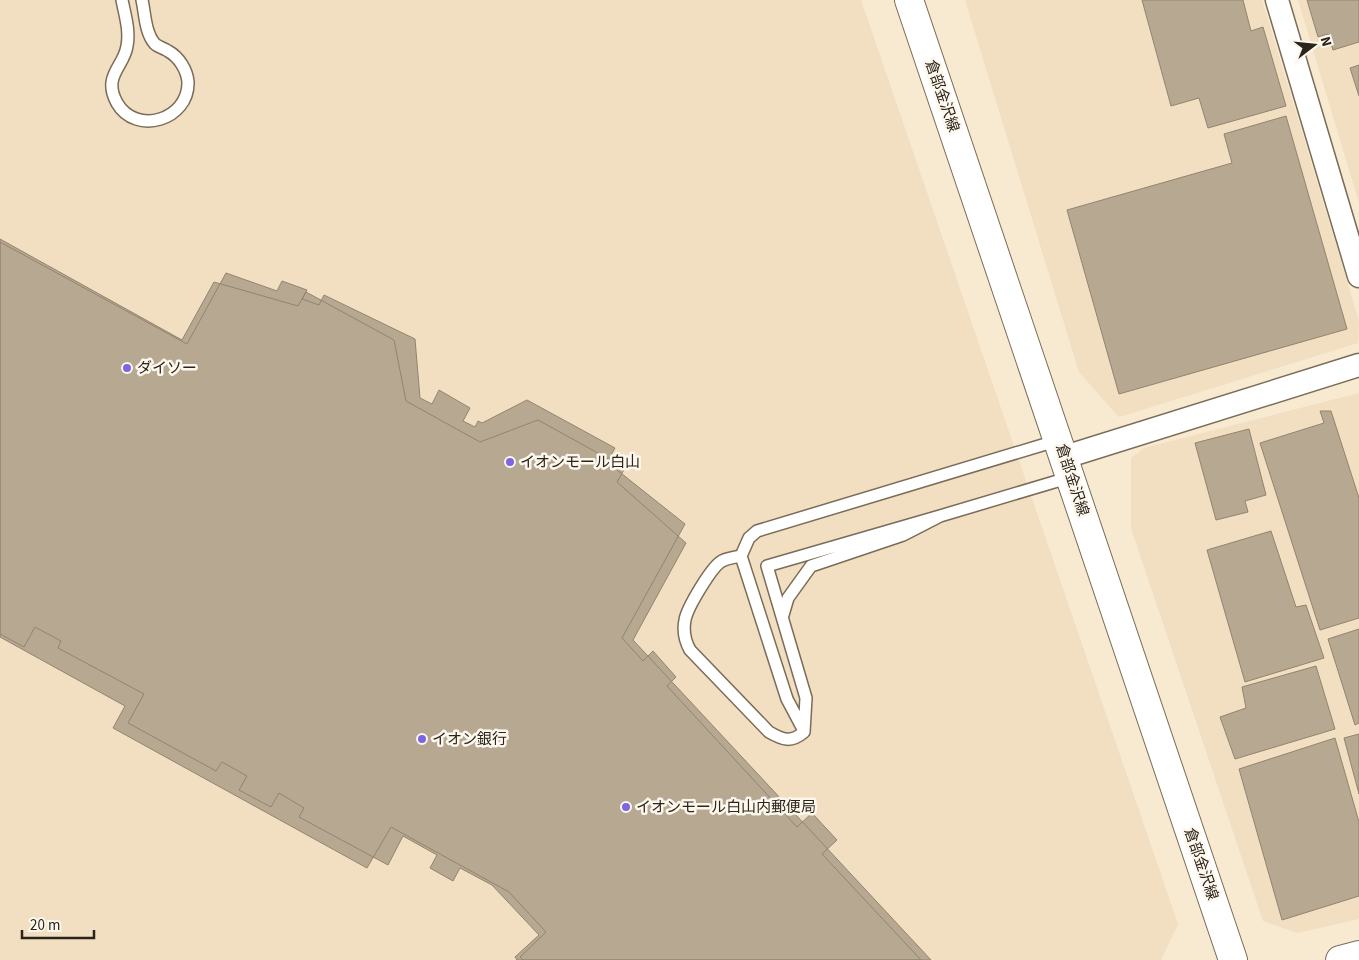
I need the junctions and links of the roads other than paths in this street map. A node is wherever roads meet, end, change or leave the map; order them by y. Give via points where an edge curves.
1 (122, 0) edge
2 (142, 0) edge
3 (909, 0) edge
4 (1277, 0) edge
5 (1359, 276) edge
6 (1359, 365) edge
7 (1065, 458) junction
8 (940, 516) junction
9 (741, 556) junction
10 (783, 619) junction
11 (804, 732) junction
12 (1359, 955) edge
13 (1233, 960) edge
14 (1340, 960) edge

1 - 2 lane via 127,47 112,79 113,91 125,112 148,121 160,120 176,110 186,94 188,82 178,59 156,45 149,34
3 - 7 main road, 倉部金沢線
4 - 5 street
6 - 7 street
7 - 8 lane
7 - 9 lane via 757,531 749,538
7 - 13 main road, 倉部金沢線
8 - 10 lane via 903,535 811,566 788,598
8 - 10 lane via 767,566
9 - 11 lane via 787,699
9 - 11 lane via 722,561 712,570 685,617 687,645 769,732 782,740 795,740
10 - 11 lane via 806,698
12 - 14 main road

